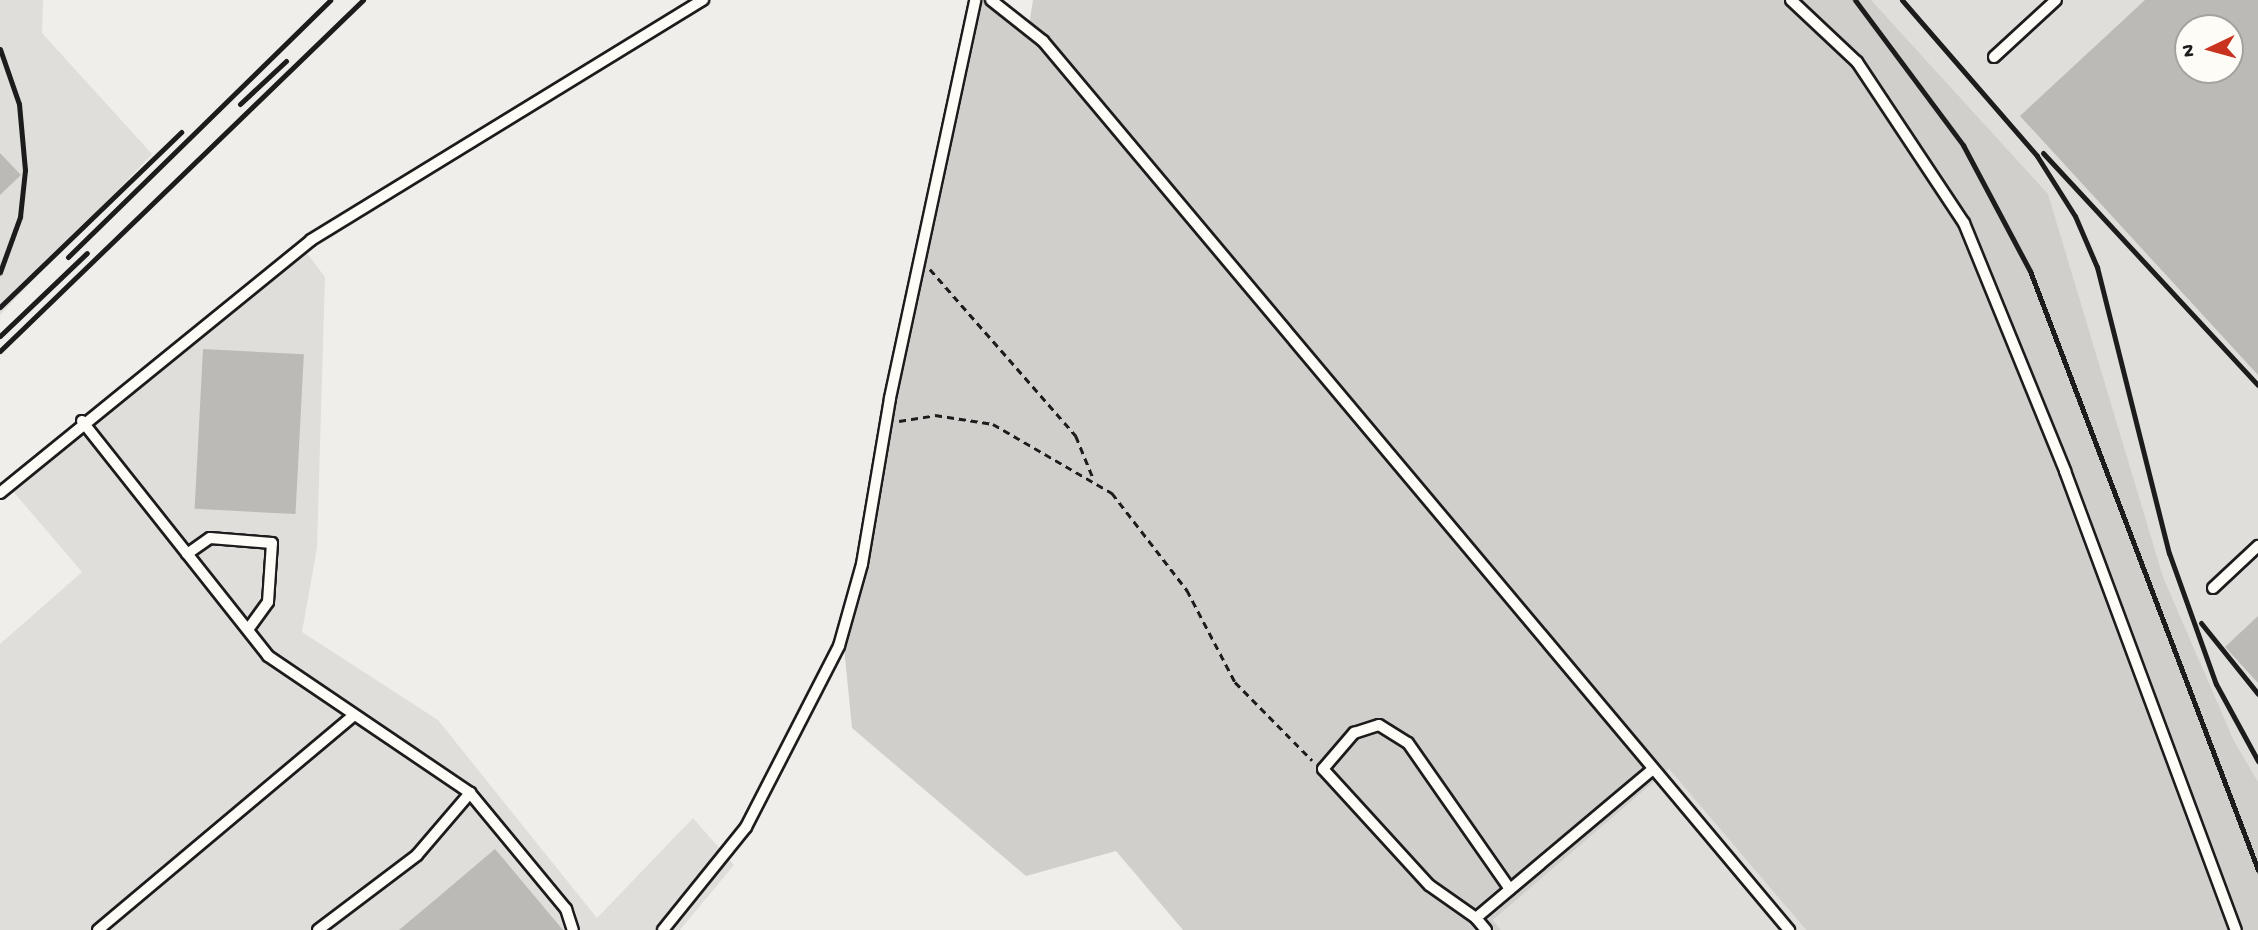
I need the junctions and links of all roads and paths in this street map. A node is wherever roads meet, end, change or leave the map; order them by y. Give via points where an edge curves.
1 (703, 0) edge
2 (975, 0) edge
3 (991, 0) edge
4 (1791, 0) edge
5 (2056, 0) edge
6 (1994, 57) dead end
7 (919, 261) junction
8 (82, 421) junction
9 (886, 426) junction
10 (1094, 481) junction
11 (0, 493) edge
12 (2258, 546) edge
13 (187, 554) junction
14 (2213, 588) dead end
15 (247, 630) junction
16 (353, 716) junction
17 (1323, 769) junction
18 (1653, 769) junction
19 (470, 793) junction
20 (1510, 890) junction
21 (1476, 918) junction
22 (98, 930) edge
23 (318, 930) edge
24 (573, 930) edge
25 (663, 930) edge
26 (1486, 930) edge
27 (1790, 930) edge
28 (2236, 930) edge

1 - 8 lane via 311,240
2 - 7 lane
3 - 18 lane via 1043,41
4 - 28 lane via 1857,62 1964,223 2065,471
5 - 6 lane
7 - 9 lane
7 - 10 path via 1076,436
8 - 11 lane
8 - 13 lane
9 - 10 path via 935,415 993,424
9 - 25 lane via 862,564 839,646 746,827
10 - 17 path via 1124,503 1187,590 1235,682
12 - 14 lane
13 - 15 lane
13 - 15 lane via 210,538 272,544 268,602
15 - 16 lane via 268,656
16 - 19 lane
16 - 22 lane
17 - 20 lane via 1366,725 1394,731
17 - 21 lane via 1429,885
18 - 20 lane
18 - 27 lane
19 - 23 lane via 417,855
19 - 24 lane via 566,909
20 - 21 lane
21 - 26 lane

